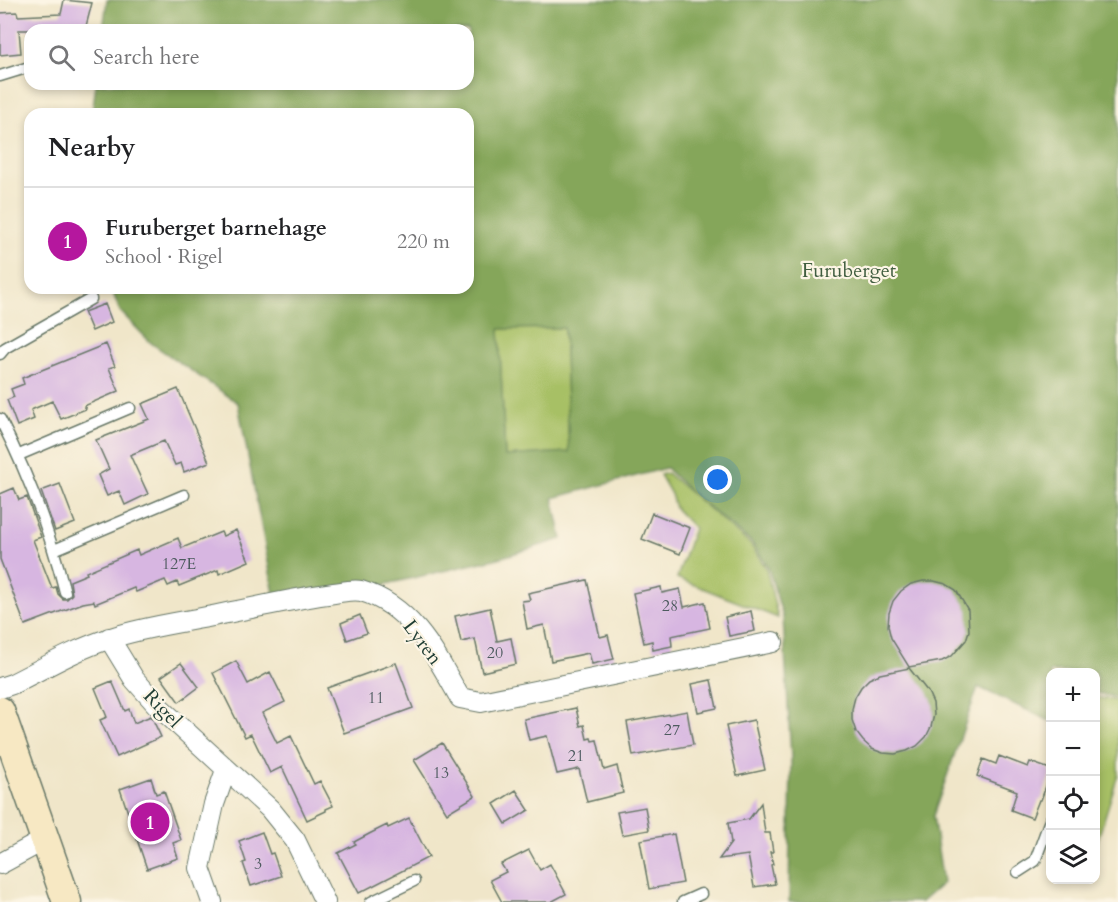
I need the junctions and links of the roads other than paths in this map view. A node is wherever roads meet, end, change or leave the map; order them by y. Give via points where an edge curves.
1 (24, 69) edge
2 (0, 76) edge
3 (91, 299) dead end
4 (0, 354) edge
5 (130, 408) dead end
6 (0, 419) edge
7 (19, 455) junction
8 (184, 495) dead end
9 (54, 550) junction
10 (65, 592) dead end
11 (109, 638) junction
12 (773, 642) dead end
13 (0, 688) edge
14 (0, 711) edge
15 (226, 770) junction
16 (1046, 830) edge
17 (46, 839) junction
18 (0, 864) edge
19 (1018, 872) dead end
20 (414, 881) dead end
21 (701, 894) dead end
22 (67, 902) edge
23 (212, 902) edge
24 (325, 902) edge
25 (371, 902) edge
26 (683, 902) edge

1 - 2 lane
3 - 4 lane
5 - 7 lane
6 - 7 lane
7 - 9 lane
8 - 9 lane
9 - 10 lane
11 - 12 street, Lyren via 295,598 358,590 379,599 412,623 460,698 481,702
11 - 13 street, Lyren
11 - 15 street, Rigel via 134,679 157,705
14 - 17 main road
15 - 23 street via 200,868
15 - 24 street, Rigel via 270,809 295,840
16 - 19 lane via 1035,861
17 - 18 street
17 - 22 main road
20 - 25 lane
21 - 26 lane

